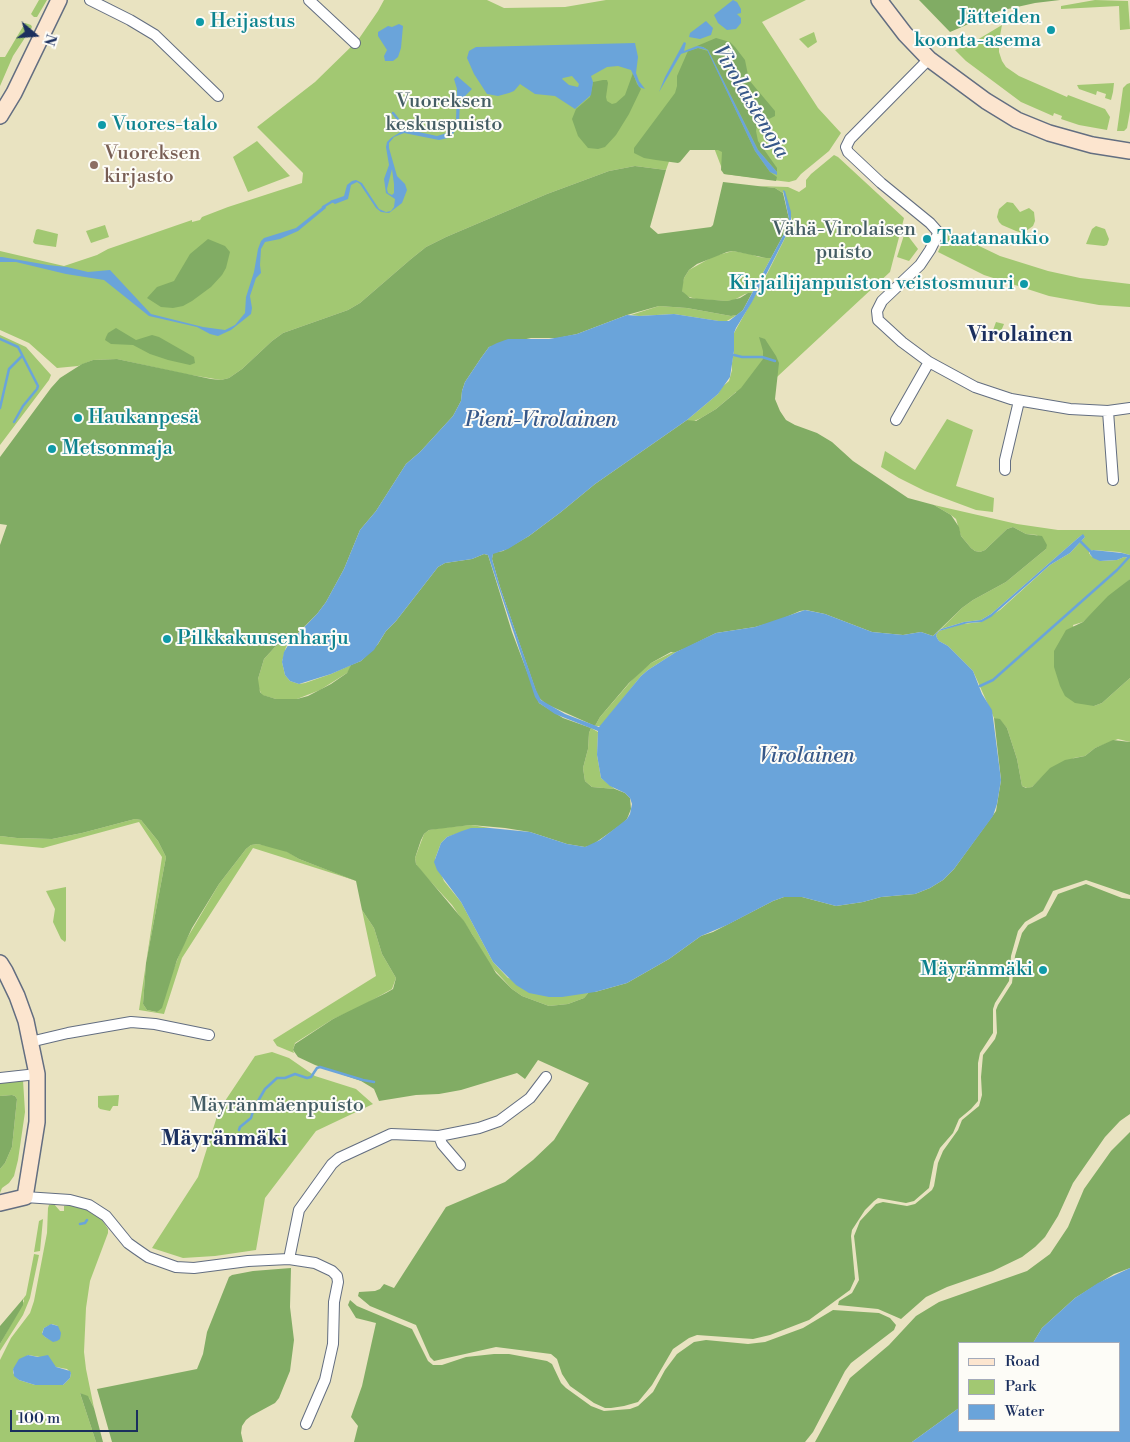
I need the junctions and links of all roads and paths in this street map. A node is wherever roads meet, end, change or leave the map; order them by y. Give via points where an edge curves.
1 (59, 0) edge
2 (90, 0) edge
3 (309, 0) edge
4 (879, 0) edge
5 (355, 43) dead end
6 (929, 59) junction
7 (218, 96) dead end
8 (0, 116) edge
9 (1130, 151) edge
10 (928, 362) junction
11 (1019, 401) junction
12 (1130, 408) edge
13 (1108, 411) junction
14 (896, 420) dead end
15 (1006, 470) dead end
16 (1113, 480) dead end
17 (0, 963) edge
18 (209, 1035) dead end
19 (30, 1042) junction
20 (37, 1074) junction
21 (546, 1077) dead end
22 (0, 1078) edge
23 (439, 1136) junction
24 (460, 1165) dead end
25 (25, 1197) junction
26 (0, 1203) edge
27 (290, 1259) junction
28 (306, 1424) dead end

1 - 8 street
2 - 7 street via 155,35
3 - 5 street
4 - 6 street
6 - 9 street via 986,102 1018,120 1060,137
6 - 10 street via 850,139 846,147 881,183 936,228 937,236 920,265 882,301 877,311 878,320
10 - 11 street via 975,387
10 - 14 street
11 - 13 street via 1070,410
11 - 15 street
12 - 13 street
13 - 16 street
17 - 19 street via 17,996
18 - 19 street via 131,1022
19 - 20 street
20 - 22 street
20 - 25 street via 37,1122
21 - 23 street via 530,1098 499,1120 479,1128
23 - 24 street
23 - 27 street via 391,1134 339,1158 299,1210
25 - 26 street
25 - 27 street via 70,1200 88,1205 106,1216 128,1242 148,1257 176,1267
27 - 28 street via 320,1264 332,1270 338,1278 333,1344 325,1380

